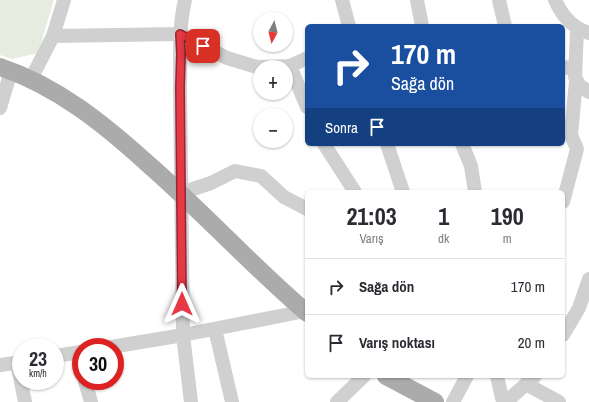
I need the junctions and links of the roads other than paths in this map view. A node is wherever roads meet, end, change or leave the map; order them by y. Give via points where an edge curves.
1 (64, 0) edge
2 (185, 0) edge
3 (342, 0) edge
4 (417, 0) edge
5 (500, 0) edge
6 (555, 0) edge
7 (348, 24) edge
8 (422, 24) edge
9 (505, 24) edge
10 (583, 32) edge
11 (180, 34) junction
12 (53, 36) junction
13 (305, 59) edge
14 (253, 65) edge
15 (293, 65) edge
16 (6, 69) edge
17 (572, 72) edge
18 (293, 73) edge
19 (31, 79) junction
20 (589, 92) edge
21 (305, 102) edge
22 (0, 108) edge
23 (565, 140) edge
24 (325, 146) edge
25 (388, 146) edge
26 (463, 146) edge
27 (577, 149) junction
28 (354, 190) edge
29 (403, 190) edge
30 (475, 190) edge
31 (181, 193) junction
32 (565, 194) edge
33 (305, 208) edge
34 (589, 279) edge
35 (586, 299) edge
36 (305, 311) edge
37 (305, 312) edge
38 (216, 329) junction
39 (565, 332) edge
40 (183, 335) junction
41 (124, 345) edge
42 (12, 363) edge
43 (0, 365) edge
44 (362, 378) edge
45 (390, 378) edge
46 (466, 378) edge
47 (498, 378) edge
48 (530, 380) edge
49 (23, 390) edge
50 (87, 390) edge
51 (344, 400) edge
52 (25, 402) edge
53 (90, 402) edge
54 (191, 402) edge
55 (232, 402) edge
56 (436, 402) edge
57 (453, 402) edge
58 (503, 402) edge
59 (506, 402) edge
60 (558, 402) edge

1 - 12 street
2 - 11 street
3 - 7 street
4 - 8 street
5 - 9 street
6 - 10 street via 559,10
10 - 17 street
11 - 12 street
11 - 14 street via 227,58
11 - 31 street
12 - 19 street
13 - 15 street
16 - 19 main road
16 - 22 street
17 - 20 street via 579,85
17 - 27 street via 571,135
18 - 21 street
19 - 31 main road via 97,120
23 - 27 street
24 - 28 street
25 - 29 street
26 - 30 street via 471,166
27 - 32 street
31 - 33 street via 235,172 261,176 284,197
31 - 36 main road
31 - 40 street
34 - 35 street
35 - 39 street
37 - 38 street
38 - 40 street
38 - 55 street
40 - 41 street
40 - 54 street
42 - 43 street
44 - 51 street
45 - 56 main road
46 - 57 street
47 - 58 street
48 - 59 street
48 - 60 street
49 - 52 street
50 - 53 street

